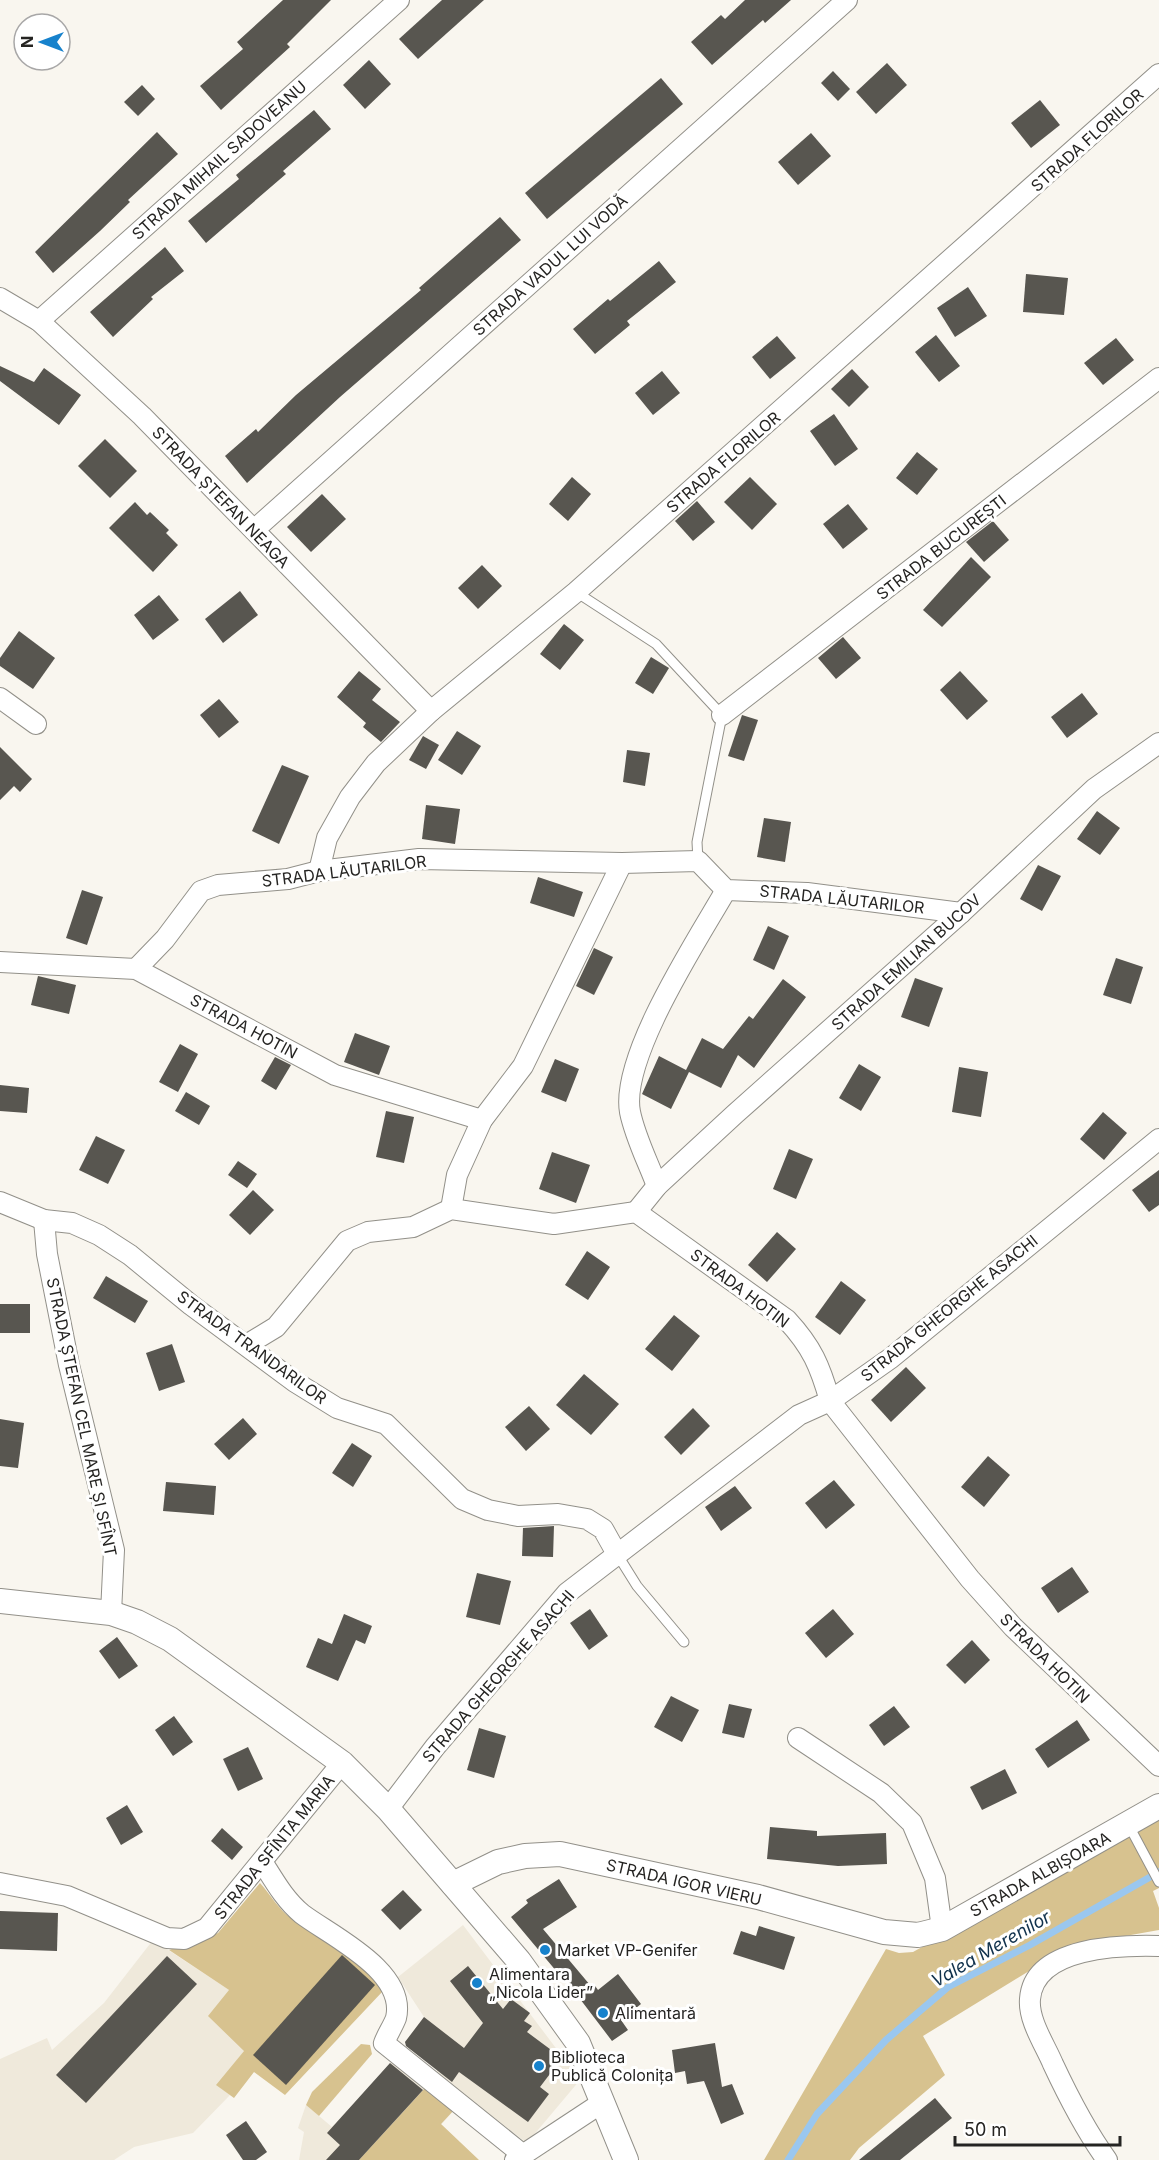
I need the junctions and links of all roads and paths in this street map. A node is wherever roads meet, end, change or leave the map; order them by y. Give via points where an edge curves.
1 (399, 0) edge
2 (847, 0) edge
3 (1159, 74) edge
4 (0, 298) edge
5 (39, 321) junction
6 (1159, 378) edge
7 (254, 530) junction
8 (576, 592) junction
9 (0, 698) edge
10 (431, 711) junction
11 (722, 715) junction
12 (36, 724) dead end
13 (1159, 743) edge
14 (698, 861) junction
15 (622, 863) junction
16 (319, 871) junction
17 (726, 890) junction
18 (962, 913) junction
19 (0, 962) edge
20 (136, 969) junction
21 (482, 1120) junction
22 (1159, 1139) edge
23 (657, 1186) junction
24 (0, 1202) edge
25 (451, 1209) junction
26 (636, 1212) junction
27 (44, 1221) junction
28 (248, 1344) junction
29 (830, 1401) junction
30 (617, 1554) junction
31 (0, 1601) edge
32 (111, 1613) junction
33 (684, 1642) dead end
34 (798, 1738) dead end
35 (342, 1763) junction
36 (1159, 1766) edge
37 (1159, 1806) edge
38 (388, 1809) junction
39 (1128, 1824) junction
40 (263, 1863) junction
41 (1159, 1882) edge
42 (0, 1883) edge
43 (453, 1884) junction
44 (942, 1929) junction
45 (918, 1935) joint
46 (1159, 1946) edge
47 (603, 2102) junction
48 (518, 2157) edge
49 (626, 2160) edge
50 (1107, 2160) edge

1 - 5 street, STRADA MIHAIL SADOVEANU
2 - 7 street, STRADA VADUL LUI VODĂ
3 - 8 street, STRADA FLORILOR
4 - 5 street, STRADA ȘTEFAN NEAGA
5 - 7 street, STRADA ȘTEFAN NEAGA via 142,416
6 - 11 street, STRADA BUCUREȘTI
7 - 10 street, STRADA ȘTEFAN NEAGA
8 - 10 street, STRADA FLORILOR
8 - 11 lane via 656,644
9 - 12 street
10 - 16 street, STRADA FLORILOR via 376,763 350,797 327,838
11 - 14 lane via 697,842
13 - 18 street, STRADA EMILIAN BUCOV via 1094,789
14 - 15 street, STRADA LĂUTARILOR
14 - 17 street
15 - 16 street, STRADA LĂUTARILOR via 419,859
15 - 21 street via 523,1066
16 - 20 street, STRADA LĂUTARILOR via 288,879 218,885 201,891 165,939
17 - 18 street, STRADA LĂUTARILOR via 807,893
17 - 23 street via 676,976 633,1077 630,1111
18 - 23 street, STRADA EMILIAN BUCOV
19 - 20 street, STRADA HOTIN
20 - 21 street, STRADA HOTIN via 335,1075
21 - 25 street via 457,1175
22 - 29 street, STRADA GHEORGHE ASACHI via 891,1358
23 - 26 street, STRADA EMILIAN BUCOV
24 - 27 street, STRADA TRANDARILOR
25 - 26 street via 554,1224
25 - 28 street via 413,1227 368,1232 347,1241 276,1328
26 - 29 street, STRADA HOTIN via 787,1320 807,1342 820,1366
27 - 28 street, STRADA TRANDARILOR via 72,1223 99,1235
27 - 32 street, STRADA ȘTEFAN CEL MARE ȘI SFÎNT via 69,1365 114,1550
28 - 30 street, STRADA TRANDARILOR via 295,1382 337,1408 386,1424 462,1499 518,1516 558,1514 587,1519 603,1529
29 - 30 street, STRADA GHEORGHE ASACHI via 799,1415
29 - 36 street, STRADA HOTIN via 970,1580 1029,1643
30 - 33 lane via 637,1586
30 - 38 street, STRADA GHEORGHE ASACHI via 567,1593 435,1747
31 - 32 street
32 - 35 street via 170,1639
34 - 44 street via 881,1793 912,1823 935,1878
35 - 38 street
35 - 40 street, STRADA SFÎNTA MARIA
37 - 39 street, STRADA ALBIȘOARA
38 - 43 street
39 - 41 lane
39 - 44 street, STRADA ALBIȘOARA
40 - 42 street, STRADA SFÎNTA MARIA via 207,1928 184,1939 167,1938 67,1896
40 - 48 street via 284,1897 379,1969 395,1999 396,2018 384,2043
43 - 45 street, STRADA IGOR VIERU via 498,1862 560,1854 758,1898 884,1932
43 - 47 street via 519,1961 578,2043
44 - 45 street, STRADA ALBIȘOARA
46 - 50 street via 1093,1948 1062,1959 1044,1972 1030,1999 1034,2020 1061,2081
47 - 48 street
47 - 49 street

